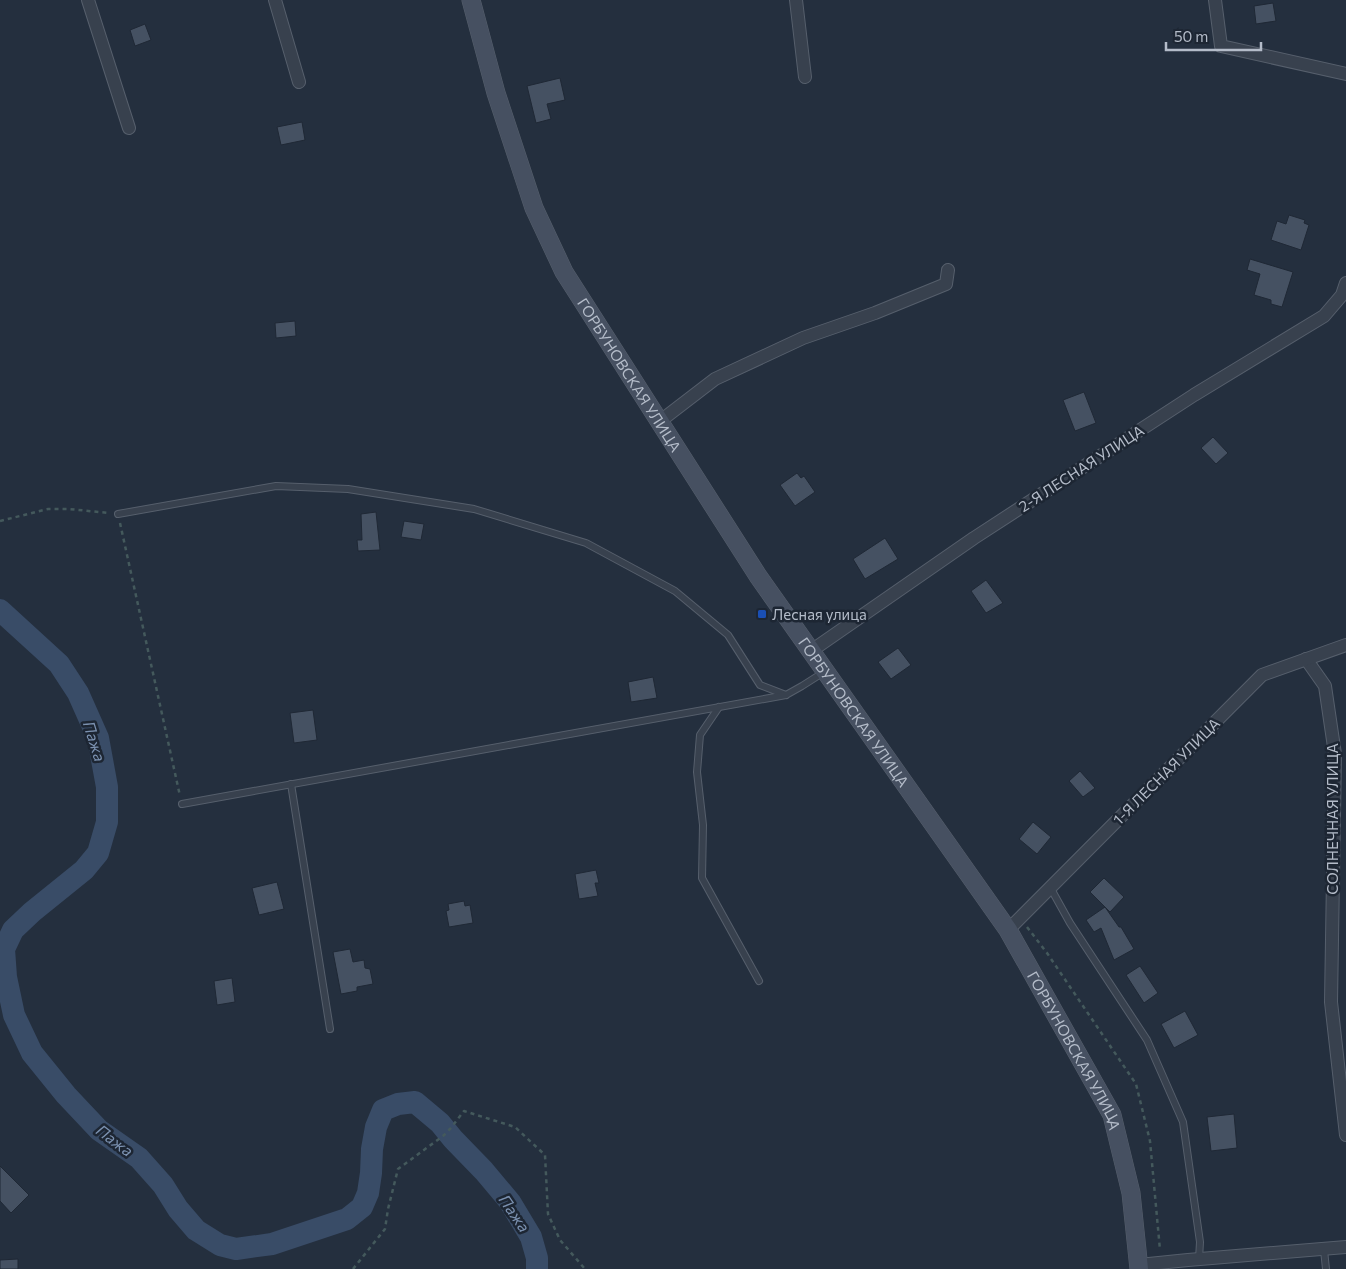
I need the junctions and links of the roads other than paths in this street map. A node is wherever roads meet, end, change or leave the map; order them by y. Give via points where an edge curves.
1 (88, 0) edge
2 (275, 0) edge
3 (471, 0) edge
4 (796, 0) edge
5 (1215, 0) edge
6 (1346, 74) edge
7 (805, 77) dead end
8 (299, 82) dead end
9 (129, 128) dead end
10 (948, 270) dead end
11 (1346, 284) edge
12 (659, 422) junction
13 (118, 514) road end
14 (1346, 644) edge
15 (811, 651) junction
16 (1306, 659) junction
17 (825, 671) junction
18 (786, 695) junction
19 (719, 707) junction
20 (291, 784) junction
21 (182, 804) road end
22 (1050, 887) junction
23 (1008, 930) junction
24 (759, 981) dead end
25 (330, 1029) dead end
26 (1346, 1135) edge
27 (1346, 1247) edge
28 (1324, 1250) junction
29 (1199, 1259) junction
30 (1139, 1267) edge
31 (1326, 1269) edge

1 - 9 street
2 - 8 street
3 - 12 main road, ГОРБУНОВСКАЯ УЛИЦА via 496,92 534,208 564,272
4 - 7 street
5 - 6 street via 1221,46
10 - 12 street via 946,284 803,338 715,379
11 - 15 street, 2-Я ЛЕСНАЯ УЛИЦА via 1342,295 1324,316 1194,395 974,538
12 - 15 main road, ГОРБУНОВСКАЯ УЛИЦА via 758,576
13 - 18 lane via 276,486 348,489 474,509 586,543 675,591 728,635 760,686
14 - 16 street, 1-Я ЛЕСНАЯ УЛИЦА
15 - 17 main road, ГОРБУНОВСКАЯ УЛИЦА
16 - 22 street, 1-Я ЛЕСНАЯ УЛИЦА via 1262,675
16 - 26 street, СОЛНЕЧНАЯ УЛИЦА via 1325,686 1335,754 1331,1002
17 - 18 lane
17 - 23 main road, ГОРБУНОВСКАЯ УЛИЦА
18 - 19 lane
19 - 20 lane
19 - 24 lane via 700,736 697,772 703,825 702,878
20 - 21 lane
20 - 25 lane
22 - 23 street, 1-Я ЛЕСНАЯ УЛИЦА
22 - 29 lane via 1147,1040 1183,1122 1200,1242
23 - 30 main road, ГОРБУНОВСКАЯ УЛИЦА via 1112,1115 1131,1193
27 - 28 street
28 - 29 street
28 - 31 lane
29 - 30 street

